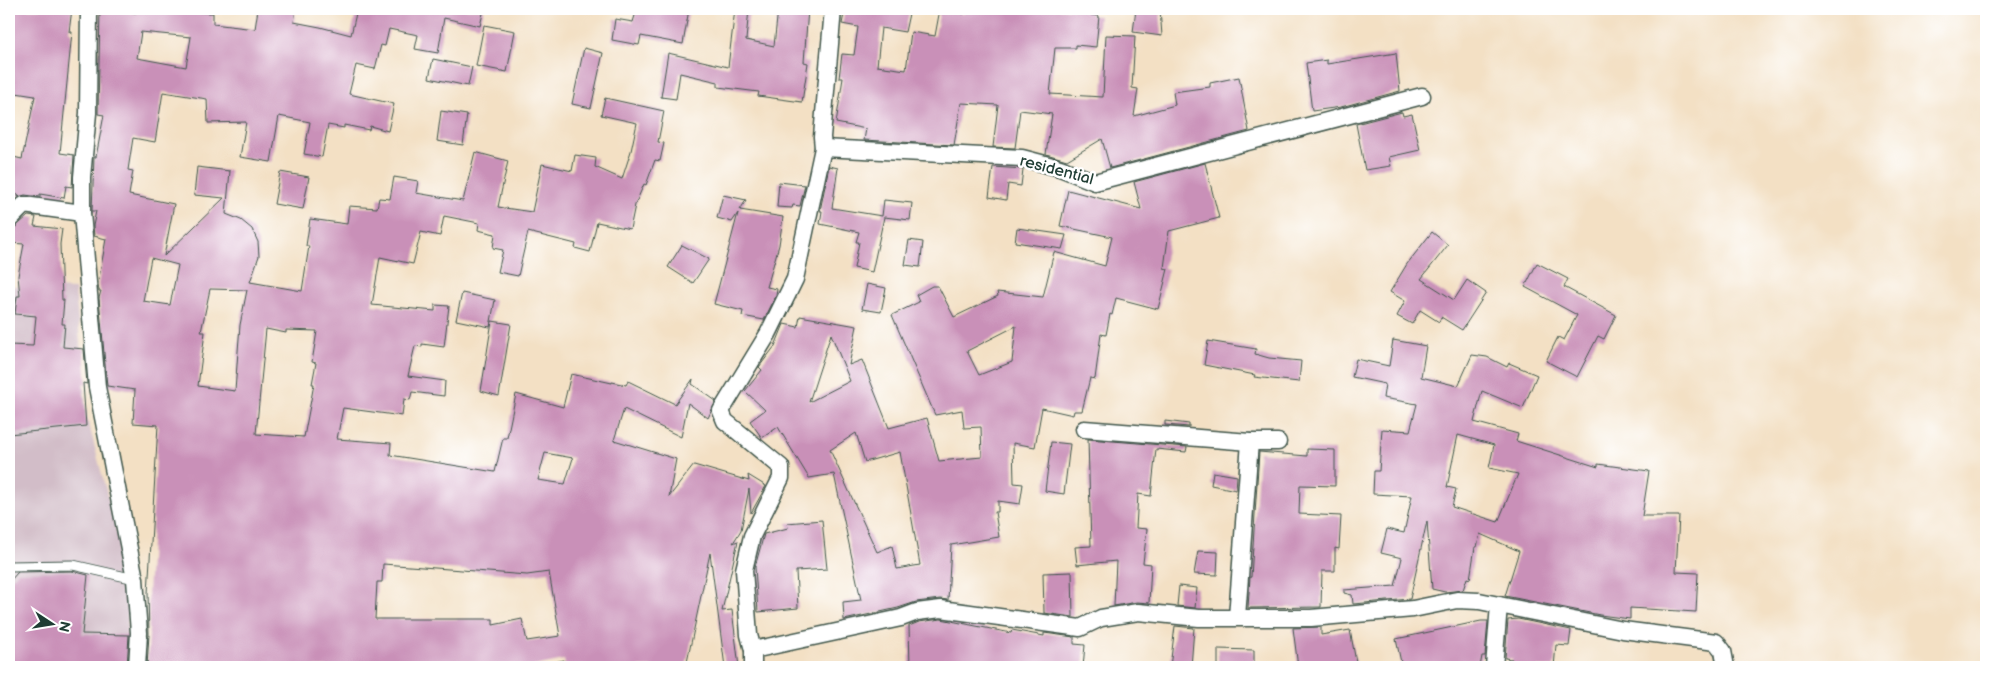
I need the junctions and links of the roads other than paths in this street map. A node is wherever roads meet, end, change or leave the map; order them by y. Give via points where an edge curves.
1 (89, 9) edge
2 (833, 9) edge
3 (1422, 96) dead end
4 (823, 148) junction
5 (82, 213) junction
6 (9, 220) edge
7 (1084, 429) dead end
8 (1250, 442) junction
9 (1278, 442) dead end
10 (9, 566) edge
11 (135, 580) junction
12 (1499, 605) junction
13 (1237, 617) junction
14 (753, 650) junction
15 (137, 667) edge
16 (753, 667) edge
17 (1494, 667) edge
18 (1726, 667) edge

1 - 5 street via 88,114
2 - 4 street
3 - 4 street, residential via 1095,182 1022,158
4 - 14 street via 795,279 768,334 721,411 725,421 781,467 781,478 752,536 744,570
5 - 6 street via 24,205
5 - 11 street via 97,387
7 - 8 street
8 - 9 street
8 - 13 street
10 - 11 lane via 73,565
11 - 15 street
12 - 13 street via 1458,600 1413,609 1311,618
12 - 17 street
12 - 18 street via 1623,630 1716,642 1723,651
13 - 14 street via 1199,618 1138,612 1101,618 1080,628 941,609
14 - 16 street

